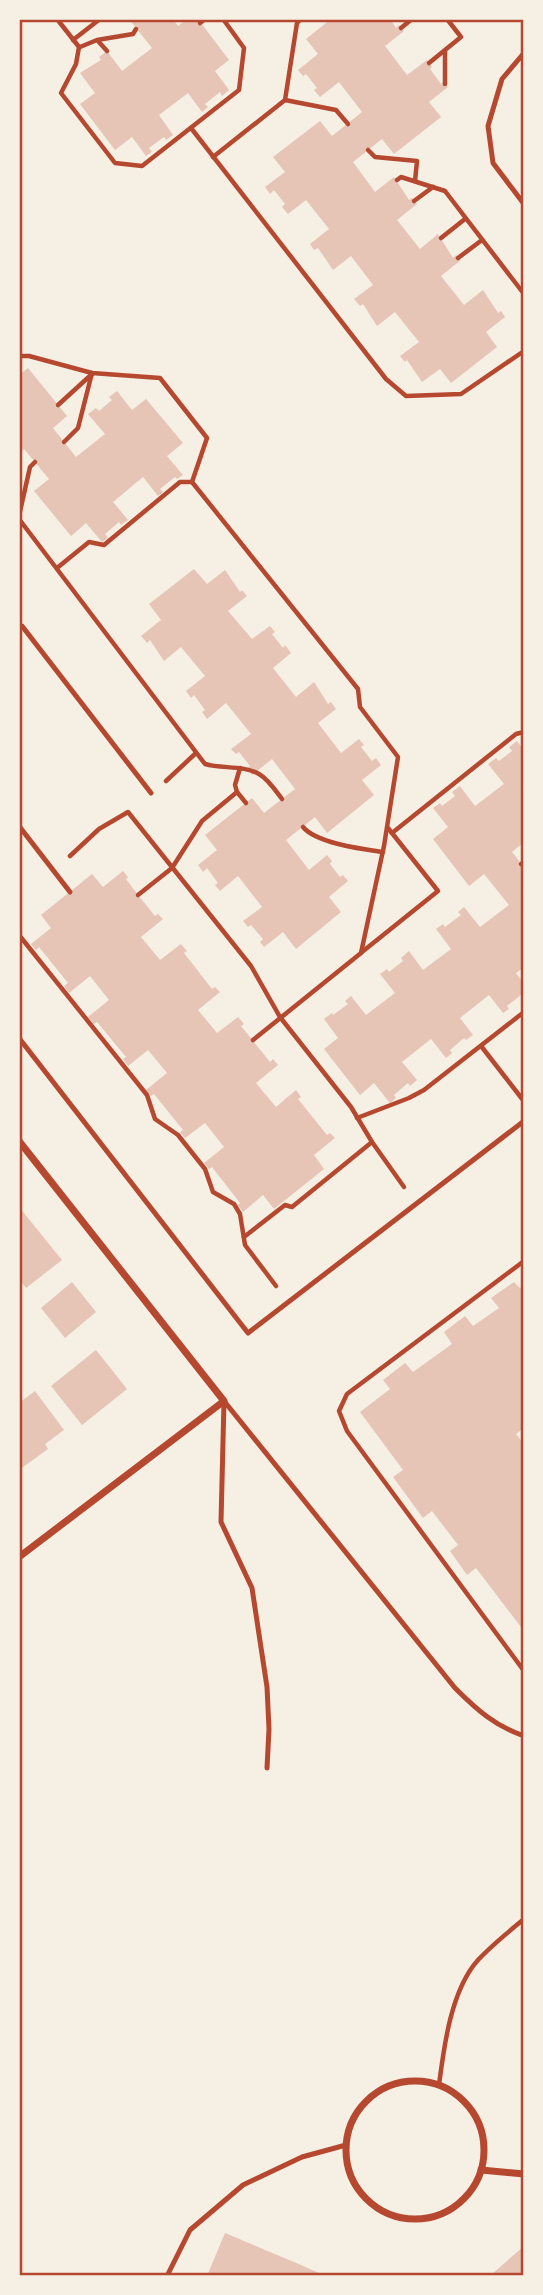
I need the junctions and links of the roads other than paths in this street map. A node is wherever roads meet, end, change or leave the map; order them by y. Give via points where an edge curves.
1 (524, 52) edge
2 (524, 204) edge
3 (19, 625) edge
4 (151, 793) dead end
5 (19, 826) edge
6 (70, 891) dead end
7 (19, 1038) edge
8 (524, 1121) edge
9 (19, 1141) edge
10 (224, 1401) junction
11 (19, 1557) edge
12 (524, 1736) edge
13 (267, 1768) dead end
14 (346, 2145) junction
15 (481, 2170) junction
16 (524, 2174) edge
17 (167, 2276) edge

1 - 2 lane via 502,79 488,126 493,163
3 - 4 lane
5 - 6 lane
7 - 8 lane via 248,1333
9 - 10 street
10 - 11 street
10 - 12 lane via 456,1688 482,1715
10 - 13 lane via 221,1522 253,1588 267,1687
14 - 15 street via 348,2167 357,2188 372,2204 414,2220 456,2206 472,2191
14 - 15 street via 362,2105 397,2083 418,2081 439,2085 471,2110 481,2129
14 - 17 lane via 302,2157 243,2185 190,2230
15 - 16 street

